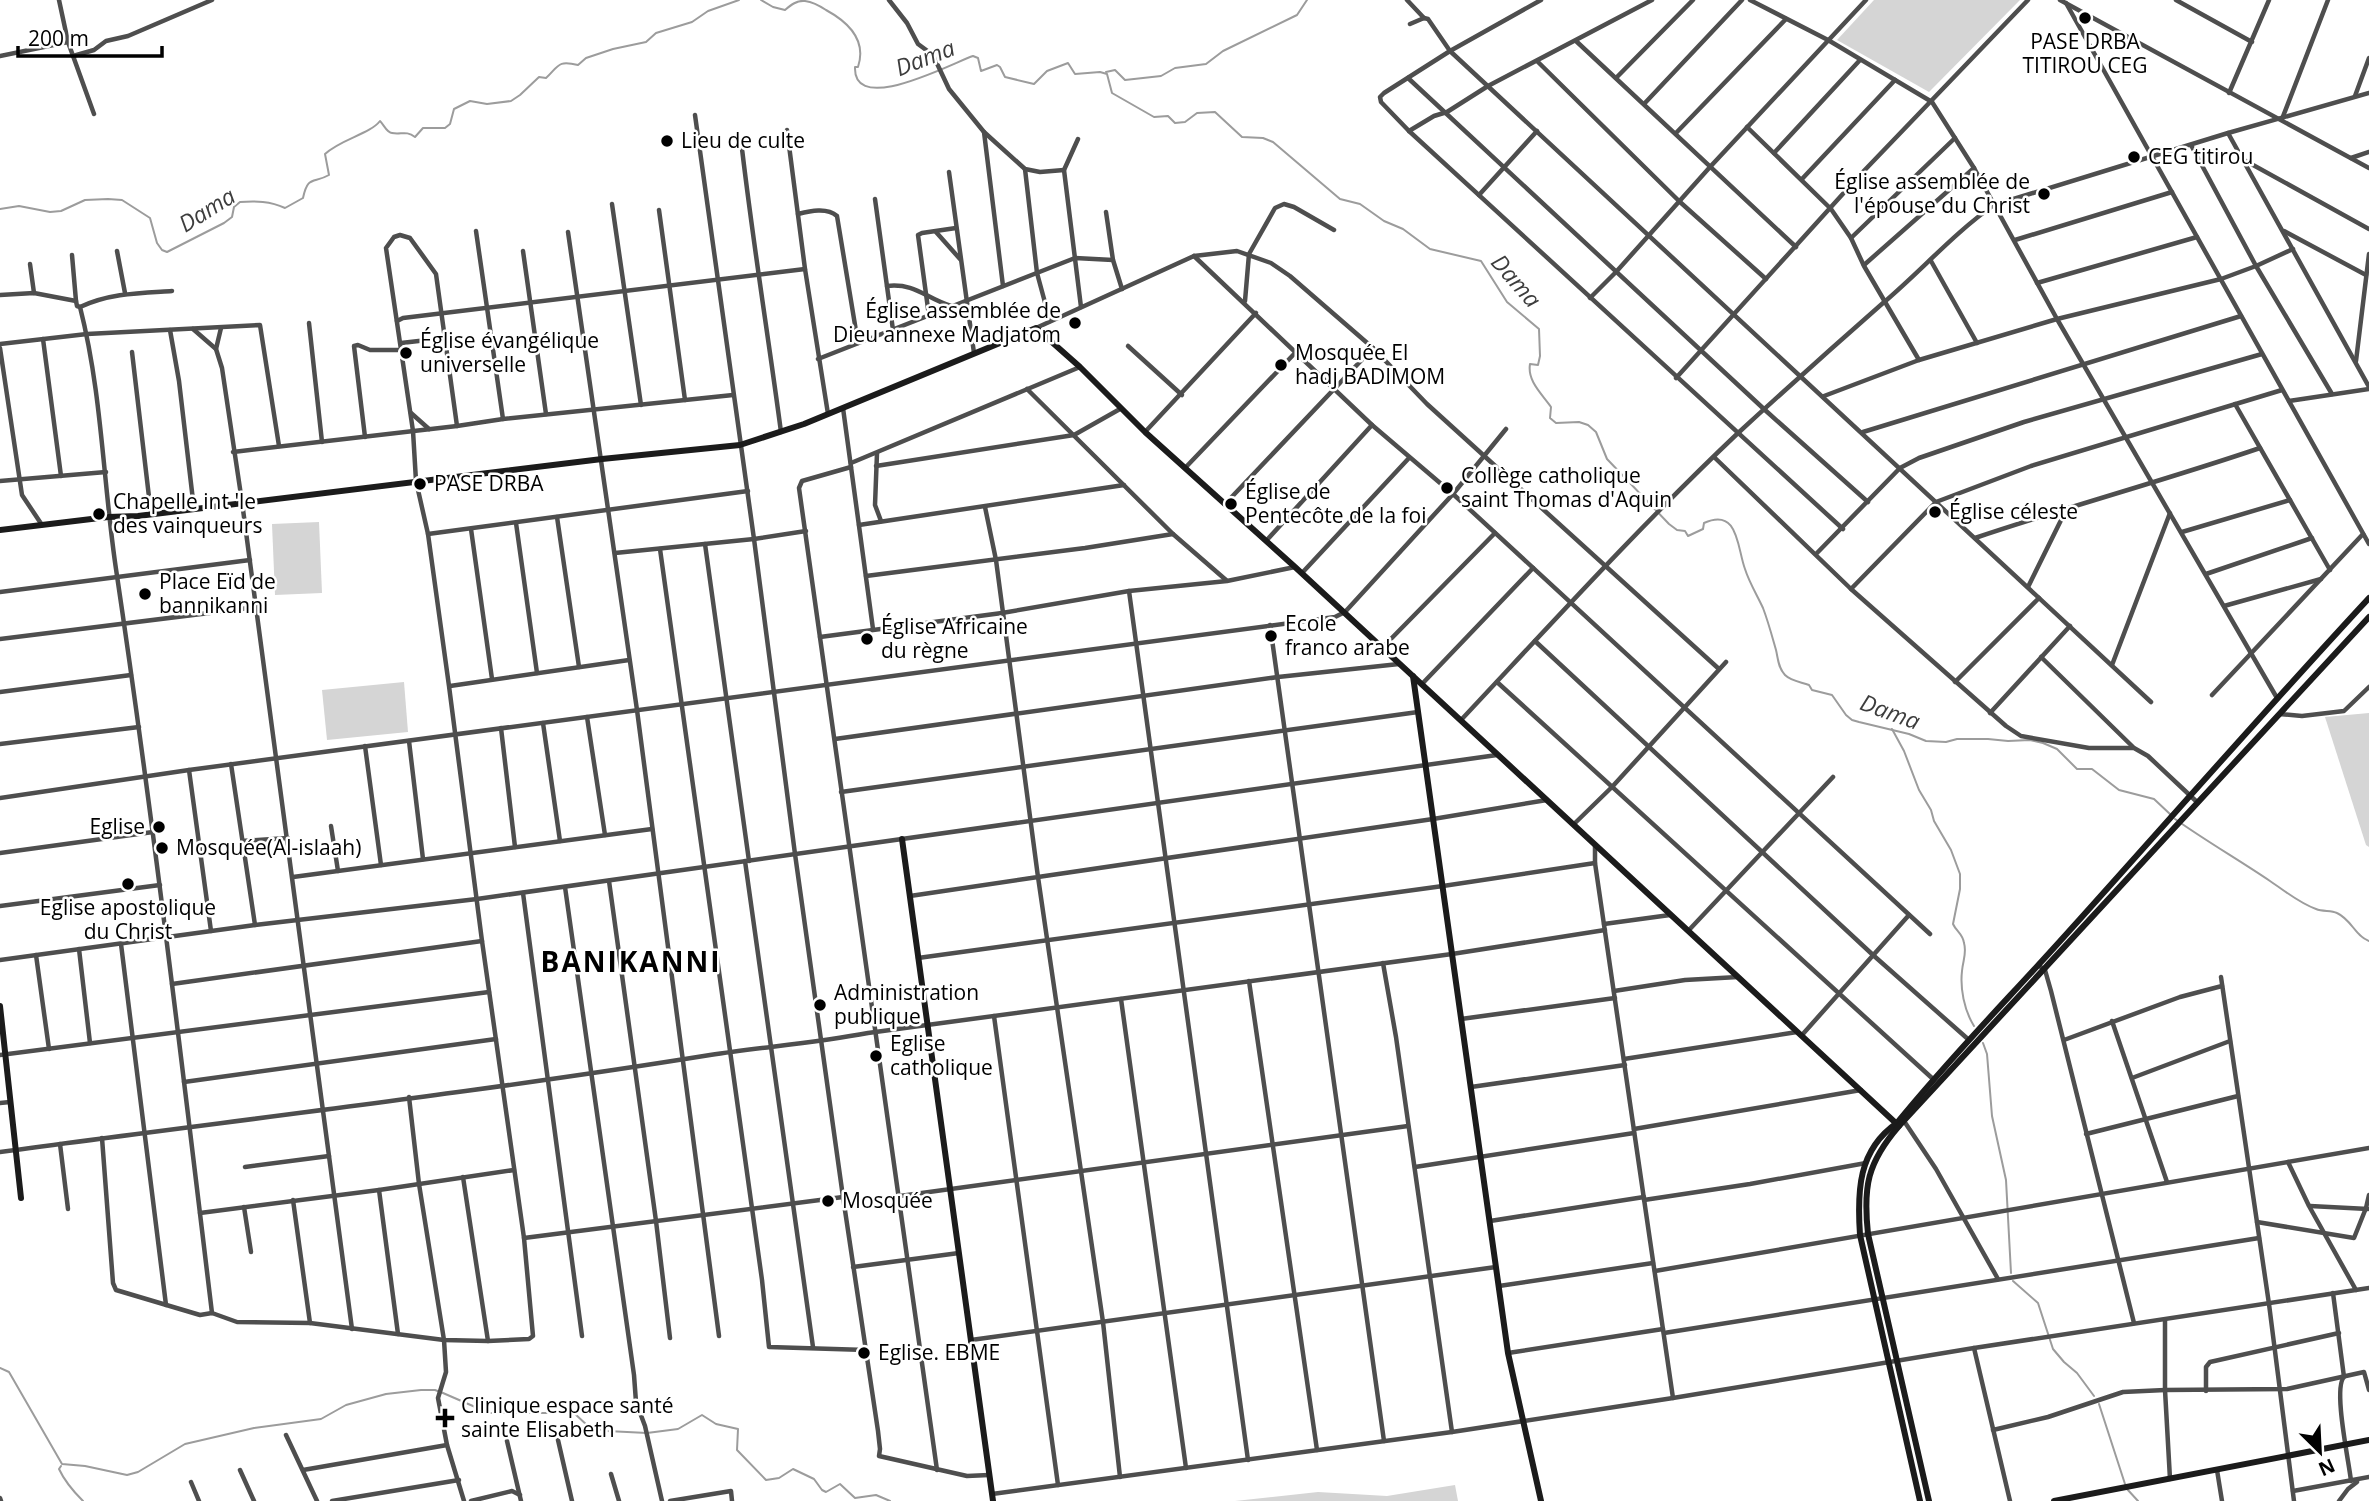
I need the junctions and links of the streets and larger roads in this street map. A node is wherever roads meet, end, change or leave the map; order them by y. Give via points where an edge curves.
1 (59, 0) edge
2 (212, 0) edge
3 (889, 0) edge
4 (1407, 0) edge
5 (1541, 0) edge
6 (1651, 0) edge
7 (1693, 0) edge
8 (1742, 0) edge
9 (1750, 0) edge
10 (1865, 0) edge
11 (2028, 0) edge
12 (2060, 0) edge
13 (2175, 0) edge
14 (2328, 0) edge
15 (2267, 1) edge
16 (2066, 3) junction
17 (1424, 18) junction
18 (1786, 19) junction
19 (1410, 24) dead end
20 (1828, 40) junction
21 (1576, 41) junction
22 (2252, 41) junction
23 (68, 42) junction
24 (1450, 51) junction
25 (73, 55) junction
26 (0, 56) edge
27 (2369, 58) edge
28 (1860, 60) junction
29 (1537, 61) junction
30 (1408, 78) junction
31 (1616, 78) junction
32 (1895, 80) junction
33 (1488, 86) junction
34 (2229, 93) junction
35 (2369, 93) edge
36 (2354, 97) junction
37 (1932, 102) junction
38 (1644, 104) junction
39 (1447, 112) junction
40 (93, 114) dead end
41 (695, 114) dead end
42 (2282, 120) junction
43 (1747, 127) junction
44 (787, 130) dead end
45 (1409, 131) junction
46 (1537, 131) junction
47 (984, 132) junction
48 (1676, 133) junction
49 (2228, 133) junction
50 (1955, 138) junction
51 (1077, 139) dead end
52 (741, 140) dead end
53 (2191, 145) junction
54 (2369, 152) edge
55 (1774, 153) junction
56 (2152, 157) junction
57 (2350, 158) junction
58 (2242, 159) junction
59 (1505, 166) junction
60 (1710, 167) junction
61 (1973, 168) junction
62 (2369, 168) edge
63 (1025, 169) junction
64 (1064, 170) junction
65 (949, 172) dead end
66 (1802, 179) junction
67 (2172, 192) junction
68 (1479, 195) junction
69 (875, 199) dead end
70 (1680, 202) junction
71 (612, 204) dead end
72 (1994, 205) junction
73 (1831, 209) junction
74 (659, 210) dead end
75 (1106, 212) dead end
76 (797, 214) junction
77 (956, 228) junction
78 (2369, 229) edge
79 (1334, 230) dead end
80 (476, 231) dead end
81 (935, 231) junction
82 (2283, 231) junction
83 (568, 232) dead end
84 (1649, 234) junction
85 (2197, 237) junction
86 (1852, 238) junction
87 (2015, 240) junction
88 (1796, 247) junction
89 (2293, 249) junction
90 (117, 250) dead end
91 (523, 251) dead end
92 (1249, 254) junction
93 (2369, 254) edge
94 (72, 255) dead end
95 (1195, 256) junction
96 (1075, 258) junction
97 (960, 259) junction
98 (1113, 260) junction
99 (1931, 261) junction
100 (30, 264) dead end
101 (1864, 266) junction
102 (2256, 266) junction
103 (805, 270) junction
104 (1616, 272) junction
105 (1037, 273) junction
106 (760, 274) junction
107 (2367, 275) junction
108 (1766, 279) junction
109 (2221, 279) junction
110 (717, 280) junction
111 (2037, 283) junction
112 (669, 285) junction
113 (887, 286) junction
114 (1003, 286) junction
115 (1122, 289) junction
116 (172, 291) dead end
117 (625, 291) junction
118 (34, 292) junction
119 (125, 293) junction
120 (926, 293) junction
121 (0, 295) edge
122 (578, 297) junction
123 (1590, 298) junction
124 (75, 301) junction
125 (966, 301) junction
126 (1244, 302) junction
127 (1885, 302) junction
128 (530, 303) junction
129 (952, 306) junction
130 (80, 307) junction
131 (486, 307) junction
132 (1081, 307) junction
133 (442, 313) junction
134 (1256, 313) junction
135 (1735, 314) junction
136 (929, 316) junction
137 (2241, 316) junction
138 (2057, 319) junction
139 (397, 321) junction
140 (1050, 321) junction
141 (309, 323) dead end
142 (221, 328) junction
143 (1036, 328) junction
144 (193, 329) junction
145 (170, 330) junction
146 (893, 330) junction
147 (87, 334) junction
148 (445, 338) junction
149 (43, 339) junction
150 (401, 343) junction
151 (1977, 343) junction
152 (858, 344) junction
153 (0, 346) edge
154 (1128, 346) dead end
155 (1373, 348) junction
156 (216, 349) junction
157 (1700, 350) junction
158 (402, 351) junction
159 (132, 352) dead end
160 (1295, 352) junction
161 (974, 354) junction
162 (2262, 354) junction
163 (818, 359) junction
164 (1919, 360) junction
165 (2356, 362) junction
166 (2082, 363) junction
167 (1080, 367) junction
168 (1801, 375) junction
169 (1676, 378) junction
170 (1334, 388) junction
171 (2369, 388) edge
172 (1027, 389) junction
173 (2282, 390) junction
174 (2332, 394) junction
175 (733, 395) junction
176 (1182, 395) junction
177 (1824, 397) junction
178 (2104, 399) junction
179 (685, 400) junction
180 (2289, 401) junction
181 (2235, 404) junction
182 (641, 405) junction
183 (843, 408) junction
184 (1120, 409) junction
185 (593, 410) junction
186 (1765, 410) junction
187 (411, 412) junction
188 (546, 414) junction
189 (828, 414) junction
190 (503, 419) junction
191 (1372, 425) junction
192 (457, 426) junction
193 (429, 429) junction
194 (1506, 429) dead end
195 (413, 431) junction
196 (781, 432) junction
197 (1145, 432) junction
198 (1862, 432) junction
199 (1738, 434) junction
200 (1074, 435) junction
201 (365, 437) junction
202 (2127, 438) junction
203 (322, 442) junction
204 (740, 445) junction
205 (279, 446) junction
206 (2260, 448) junction
207 (233, 452) junction
208 (877, 453) junction
209 (1485, 455) junction
210 (1714, 457) junction
211 (1409, 458) junction
212 (601, 459) junction
213 (851, 465) junction
214 (876, 466) junction
215 (1186, 467) junction
216 (1900, 468) junction
217 (106, 472) junction
218 (61, 476) junction
219 (19, 480) junction
220 (0, 481) edge
221 (416, 481) junction
222 (2152, 482) junction
223 (1125, 485) junction
224 (747, 491) junction
225 (1453, 494) junction
226 (2290, 500) junction
227 (242, 502) junction
228 (1868, 502) junction
229 (1936, 502) junction
230 (1226, 503) junction
231 (985, 507) junction
232 (2067, 507) junction
233 (194, 509) junction
234 (609, 509) junction
235 (2171, 513) junction
236 (151, 514) junction
237 (108, 517) junction
238 (557, 517) junction
239 (881, 521) junction
240 (516, 523) junction
241 (42, 525) junction
242 (859, 525) junction
243 (1843, 528) junction
244 (471, 529) junction
245 (0, 530) edge
246 (806, 531) junction
247 (2182, 531) junction
248 (1494, 533) junction
249 (428, 534) junction
250 (1173, 534) junction
251 (2363, 534) junction
252 (1975, 538) junction
253 (2312, 538) junction
254 (754, 539) junction
255 (1266, 542) junction
256 (705, 544) junction
257 (2369, 544) edge
258 (660, 549) junction
259 (615, 553) junction
260 (1816, 554) junction
261 (250, 560) junction
262 (996, 560) junction
263 (1605, 566) junction
264 (1295, 567) junction
265 (1533, 568) junction
266 (2330, 570) junction
267 (1302, 573) junction
268 (2206, 574) junction
269 (866, 576) junction
270 (117, 577) junction
271 (2322, 579) junction
272 (1227, 581) junction
273 (2028, 587) junction
274 (1851, 589) junction
275 (1129, 590) junction
276 (0, 592) edge
277 (2039, 598) junction
278 (2369, 598) edge
279 (1572, 604) junction
280 (2224, 606) junction
281 (257, 607) junction
282 (1345, 612) junction
283 (1002, 613) junction
284 (2369, 617) edge
285 (124, 624) junction
286 (1270, 625) junction
287 (2070, 626) junction
288 (873, 629) junction
289 (820, 637) junction
290 (0, 639) edge
291 (1535, 641) junction
292 (1136, 643) junction
293 (1383, 648) junction
294 (2251, 653) junction
295 (2041, 657) junction
296 (629, 660) junction
297 (1008, 660) junction
298 (1726, 662) dead end
299 (1401, 664) junction
300 (2112, 666) junction
301 (579, 667) junction
302 (1719, 669) junction
303 (537, 673) junction
304 (131, 675) junction
305 (1413, 676) junction
306 (1278, 677) junction
307 (492, 680) junction
308 (1497, 682) junction
309 (1955, 682) junction
310 (1422, 684) junction
311 (827, 685) junction
312 (449, 686) junction
313 (2369, 687) edge
314 (0, 692) edge
315 (774, 692) junction
316 (2212, 695) dead end
317 (1143, 696) junction
318 (726, 698) junction
319 (2277, 698) junction
320 (2151, 702) dead end
321 (683, 704) junction
322 (1684, 708) junction
323 (636, 710) junction
324 (1418, 712) junction
325 (1990, 713) junction
326 (1015, 714) junction
327 (2279, 714) junction
328 (587, 717) junction
329 (1461, 720) junction
330 (543, 723) junction
331 (139, 727) junction
332 (501, 728) junction
333 (1284, 731) junction
334 (456, 734) junction
335 (835, 739) junction
336 (409, 741) junction
337 (0, 744) edge
338 (365, 746) junction
339 (1648, 746) junction
340 (2134, 748) junction
341 (1150, 749) junction
342 (1498, 754) junction
343 (278, 758) junction
344 (231, 764) junction
345 (1426, 764) junction
346 (1023, 767) junction
347 (189, 770) junction
348 (146, 776) junction
349 (1833, 776) dead end
350 (1294, 783) junction
351 (1612, 787) junction
352 (841, 792) junction
353 (2190, 796) junction
354 (0, 798) edge
355 (1548, 800) junction
356 (2197, 802) junction
357 (1158, 803) junction
358 (1799, 814) junction
359 (1433, 819) junction
360 (1030, 821) junction
361 (1574, 824) junction
362 (331, 826) dead end
363 (652, 829) junction
364 (153, 832) junction
365 (605, 835) junction
366 (288, 838) junction
367 (1302, 838) junction
368 (902, 839) junction
369 (242, 841) junction
370 (560, 841) junction
371 (1594, 843) junction
372 (515, 847) junction
373 (849, 847) junction
374 (0, 853) edge
375 (471, 853) junction
376 (1763, 853) junction
377 (795, 854) junction
378 (1165, 858) junction
379 (423, 859) junction
380 (747, 861) junction
381 (1595, 863) junction
382 (381, 865) junction
383 (704, 867) junction
384 (338, 871) junction
385 (657, 874) junction
386 (293, 877) junction
387 (1038, 877) junction
388 (609, 881) junction
389 (160, 885) junction
390 (1443, 886) junction
391 (565, 887) junction
392 (1726, 891) junction
393 (523, 893) junction
394 (910, 896) junction
395 (477, 900) junction
396 (1308, 903) junction
397 (0, 905) edge
398 (1671, 915) junction
399 (1909, 915) junction
400 (299, 920) junction
401 (1174, 922) junction
402 (255, 925) junction
403 (1604, 927) junction
404 (1689, 930) junction
405 (211, 931) junction
406 (1930, 934) dead end
407 (166, 937) junction
408 (1046, 940) junction
409 (482, 941) junction
410 (121, 944) junction
411 (79, 949) junction
412 (1452, 954) junction
413 (36, 955) junction
414 (1873, 955) junction
415 (918, 958) junction
416 (0, 960) edge
417 (1382, 963) junction
418 (305, 966) junction
419 (2041, 968) junction
420 (1318, 972) junction
421 (1739, 976) junction
422 (2221, 977) dead end
423 (1249, 981) junction
424 (172, 984) junction
425 (2222, 986) junction
426 (1184, 990) junction
427 (1614, 990) junction
428 (489, 992) junction
429 (1838, 993) junction
430 (1615, 998) junction
431 (1121, 999) junction
432 (0, 1006) edge
433 (1058, 1008) junction
434 (0, 1011) edge
435 (311, 1014) junction
436 (994, 1016) junction
437 (1461, 1019) junction
438 (2112, 1021) junction
439 (928, 1025) junction
440 (178, 1032) junction
441 (875, 1032) junction
442 (1800, 1033) junction
443 (133, 1038) junction
444 (496, 1039) junction
445 (1968, 1040) junction
446 (2064, 1040) junction
447 (2230, 1041) junction
448 (822, 1042) junction
449 (90, 1043) junction
450 (1975, 1046) junction
451 (49, 1049) junction
452 (770, 1049) junction
453 (729, 1052) junction
454 (3, 1055) edge
455 (682, 1060) junction
456 (1624, 1062) junction
457 (317, 1063) junction
458 (635, 1067) junction
459 (590, 1073) junction
460 (2132, 1078) junction
461 (547, 1079) junction
462 (1933, 1079) junction
463 (184, 1082) junction
464 (502, 1085) junction
465 (1471, 1087) junction
466 (1862, 1090) junction
467 (2238, 1096) junction
468 (409, 1097) junction
469 (10, 1102) junction
470 (0, 1103) edge
471 (323, 1110) junction
472 (2145, 1120) junction
473 (1900, 1123) junction
474 (189, 1126) junction
475 (1408, 1126) junction
476 (1634, 1131) junction
477 (145, 1132) junction
478 (2086, 1134) junction
479 (1340, 1136) junction
480 (102, 1138) junction
481 (60, 1144) junction
482 (1274, 1145) junction
483 (2369, 1148) edge
484 (16, 1150) junction
485 (0, 1152) edge
486 (1206, 1154) junction
487 (329, 1156) junction
488 (1480, 1156) junction
489 (2288, 1162) junction
490 (1143, 1163) junction
491 (1866, 1163) junction
492 (245, 1167) dead end
493 (1415, 1167) junction
494 (2248, 1168) junction
495 (514, 1170) junction
496 (1080, 1171) junction
497 (463, 1177) junction
498 (1017, 1180) junction
499 (2167, 1182) junction
500 (419, 1184) junction
501 (950, 1189) junction
502 (379, 1190) junction
503 (2102, 1194) junction
504 (2369, 1195) edge
505 (334, 1196) junction
506 (899, 1196) junction
507 (842, 1197) junction
508 (21, 1198) dead end
509 (1644, 1198) junction
510 (293, 1200) junction
511 (792, 1204) junction
512 (2309, 1206) junction
513 (244, 1207) junction
514 (2368, 1208) edge
515 (68, 1209) dead end
516 (750, 1209) junction
517 (200, 1213) junction
518 (703, 1215) junction
519 (1964, 1217) junction
520 (656, 1221) junction
521 (1490, 1221) junction
522 (2257, 1222) junction
523 (612, 1226) junction
524 (568, 1232) junction
525 (2323, 1232) junction
526 (1868, 1234) junction
527 (1860, 1236) junction
528 (524, 1238) junction
529 (2259, 1238) junction
530 (251, 1252) dead end
531 (959, 1253) junction
532 (908, 1259) junction
533 (2120, 1260) junction
534 (1653, 1263) junction
535 (853, 1267) junction
536 (1496, 1267) junction
537 (1655, 1271) junction
538 (1429, 1276) junction
539 (1998, 1279) junction
540 (1362, 1285) junction
541 (1499, 1286) junction
542 (2369, 1288) edge
543 (2356, 1290) junction
544 (2333, 1293) junction
545 (1295, 1295) junction
546 (1883, 1298) junction
547 (1875, 1299) junction
548 (1226, 1304) junction
549 (2269, 1304) junction
550 (166, 1305) junction
551 (212, 1313) junction
552 (1164, 1313) junction
553 (2165, 1320) junction
554 (1102, 1322) junction
555 (310, 1323) junction
556 (2134, 1323) junction
557 (352, 1329) junction
558 (1037, 1331) junction
559 (1663, 1331) junction
560 (2339, 1333) junction
561 (398, 1334) junction
562 (582, 1336) dead end
563 (719, 1336) dead end
564 (670, 1338) dead end
565 (444, 1340) junction
566 (971, 1340) junction
567 (488, 1341) junction
568 (813, 1348) junction
569 (1974, 1348) junction
570 (2274, 1349) junction
571 (866, 1350) junction
572 (1508, 1353) junction
573 (1898, 1362) junction
574 (1890, 1363) junction
575 (2344, 1377) junction
576 (2279, 1389) junction
577 (2165, 1390) junction
578 (2369, 1390) edge
579 (2206, 1391) junction
580 (1673, 1398) junction
581 (1522, 1420) junction
582 (1993, 1430) junction
583 (1451, 1432) junction
584 (286, 1435) dead end
585 (558, 1440) dead end
586 (2369, 1440) edge
587 (507, 1441) dead end
588 (1384, 1441) junction
589 (447, 1445) junction
590 (2347, 1445) junction
591 (1317, 1450) junction
592 (2288, 1456) junction
593 (1248, 1460) junction
594 (1186, 1468) junction
595 (240, 1469) dead end
596 (303, 1469) junction
597 (937, 1470) junction
598 (2217, 1470) junction
599 (611, 1474) dead end
600 (989, 1475) junction
601 (1120, 1476) junction
602 (2369, 1477) edge
603 (2170, 1479) junction
604 (2360, 1479) junction
605 (459, 1480) junction
606 (2351, 1481) junction
607 (191, 1482) dead end
608 (1058, 1485) junction
609 (2293, 1491) junction
610 (993, 1497) edge
611 (521, 1498) edge
612 (199, 1501) edge
613 (254, 1501) edge
614 (316, 1501) edge
615 (332, 1501) edge
616 (464, 1501) edge
617 (471, 1501) edge
618 (572, 1501) edge
619 (619, 1501) edge
620 (662, 1501) edge
621 (670, 1501) edge
622 (732, 1501) edge
623 (1541, 1501) edge
624 (1920, 1501) edge
625 (1929, 1501) edge
626 (2010, 1501) edge
627 (2054, 1501) edge
628 (2222, 1501) edge
629 (2294, 1501) edge
630 (2339, 1501) edge

1 - 23 street
2 - 25 street
3 - 47 street via 918,44 933,55 949,89
4 - 17 street
5 - 24 street
6 - 21 street
7 - 31 street
8 - 38 street
9 - 18 street
10 - 20 street
11 - 37 street
12 - 16 street
13 - 22 street
14 - 42 street
15 - 22 street
16 - 34 street
16 - 56 street
17 - 19 street
17 - 24 street
18 - 20 street
18 - 48 street
20 - 28 street
20 - 43 street
21 - 29 street
21 - 31 street
22 - 34 street
23 - 25 street
23 - 26 street
24 - 30 street
24 - 33 street
25 - 40 street
27 - 36 street
28 - 32 street
28 - 55 street
29 - 33 street
29 - 70 street
30 - 39 street
30 - 45 street via 1380,97
31 - 38 street
32 - 37 street
32 - 66 street
33 - 39 street
33 - 46 street
34 - 42 street
35 - 36 street
36 - 42 street
37 - 50 street
37 - 73 street
38 - 48 street
39 - 45 street
39 - 59 street
41 - 110 street
42 - 49 street
42 - 57 street
43 - 55 street
43 - 60 street
44 - 76 street
45 - 68 street
46 - 59 street
46 - 84 street
47 - 63 street
47 - 114 street
48 - 60 street
49 - 53 street
49 - 58 street
50 - 61 street
50 - 86 street
51 - 64 street
52 - 106 street
53 - 56 street
53 - 102 street
54 - 57 street
55 - 66 street
56 - 67 street
56 - 72 street
57 - 62 street
58 - 78 street
58 - 82 street
59 - 68 street
59 - 104 street
60 - 70 street
60 - 88 street
61 - 72 street
61 - 101 street
63 - 64 street
63 - 105 street
64 - 96 street
65 - 77 street
66 - 73 street
67 - 85 street
67 - 87 street
68 - 123 street
69 - 113 street
70 - 84 street
70 - 108 street
71 - 117 street
72 - 87 street
72 - 99 street
73 - 86 street
73 - 88 street
74 - 112 street
75 - 98 street
76 - 103 street
76 - 152 street via 822,211 837,216
77 - 81 street
77 - 97 street
79 - 92 street via 1284,204 1275,208
80 - 131 street
81 - 97 street
81 - 120 street via 918,235
82 - 89 street
82 - 107 street
83 - 122 street
84 - 104 street
84 - 135 street
85 - 109 street
85 - 111 street
86 - 101 street
87 - 111 street
88 - 108 street
89 - 102 street
89 - 165 street
90 - 119 street
91 - 128 street
92 - 95 street
92 - 126 street
92 - 155 street via 1290,276
93 - 107 street
94 - 124 street
95 - 115 street
95 - 126 street
96 - 98 street
96 - 105 street
96 - 132 street
97 - 125 street
98 - 115 street
99 - 127 street
99 - 151 street
100 - 118 street
101 - 127 street
102 - 109 street
102 - 174 street
103 - 106 street
103 - 163 street
104 - 123 street
104 - 157 street
105 - 114 street
105 - 140 street
106 - 110 street
106 - 196 street
107 - 165 street
108 - 135 street
109 - 137 street
109 - 138 street
110 - 112 street
110 - 175 street
111 - 138 street
112 - 117 street
112 - 179 street
113 - 120 street
113 - 146 street
114 - 125 street
115 - 132 street
116 - 119 street
117 - 122 street
117 - 182 street
118 - 121 street
118 - 124 street
119 - 130 street
120 - 129 street
120 - 136 street
122 - 128 street
122 - 185 street
123 - 169 street
124 - 130 street
125 - 129 street
125 - 161 street
126 - 134 street
127 - 164 street
127 - 168 street
128 - 131 street
128 - 188 street
129 - 136 street
130 - 147 street
131 - 133 street
131 - 190 street
132 - 140 street
133 - 139 street
133 - 139 street via 433,269 410,238 400,235 386,248
133 - 148 street
134 - 160 street
134 - 176 street
135 - 157 street
135 - 168 street
136 - 146 street
137 - 162 street
137 - 166 street
138 - 151 street
138 - 166 street
139 - 150 street
140 - 143 street
141 - 203 street
142 - 144 street
142 - 156 street
142 - 205 street via 262,326
143 - 161 street
143 - 167 street
144 - 145 street
144 - 156 street
145 - 147 street
145 - 233 street
146 - 152 street
147 - 149 street
147 - 217 street
148 - 150 street
148 - 192 street
149 - 153 street
149 - 218 street
150 - 158 street
151 - 164 street
152 - 163 street
153 - 219 street
154 - 176 street
155 - 170 street
155 - 209 street
156 - 207 street
157 - 169 street
157 - 186 street
158 - 187 street
158 - 201 street via 354,346
159 - 236 street
160 - 170 street
160 - 215 street
161 - 183 street
162 - 173 street
162 - 178 street
163 - 189 street
164 - 177 street
165 - 171 street
166 - 178 street
166 - 198 street
167 - 172 street
167 - 184 street
168 - 177 street
168 - 186 street
169 - 199 street
170 - 191 street
170 - 230 street
171 - 174 street
172 - 200 street
172 - 208 street
173 - 180 street
173 - 181 street
174 - 180 street
175 - 179 street
175 - 204 street
176 - 197 street
177 - 198 street
178 - 202 street
178 - 216 street via 2024,422
179 - 182 street
180 - 251 street
181 - 202 street
181 - 206 street
182 - 185 street
183 - 189 street
183 - 213 street
184 - 197 street
184 - 200 street
185 - 188 street
185 - 212 street
186 - 199 street
186 - 228 street
187 - 193 street
187 - 195 street
188 - 190 street
189 - 196 street
190 - 192 street
191 - 211 street
191 - 255 street
192 - 193 street
193 - 195 street
194 - 209 street
195 - 201 street
195 - 221 street
196 - 204 street
197 - 215 street
198 - 216 street
199 - 210 street
199 - 243 street
200 - 214 street
200 - 223 street
201 - 203 street
202 - 222 street
202 - 229 street via 2031,466
203 - 205 street
204 - 212 street
204 - 224 street
205 - 207 street
206 - 222 street
206 - 226 street
207 - 227 street
208 - 213 street
208 - 214 street
209 - 225 street
209 - 263 street
210 - 260 street
210 - 263 street
211 - 225 street
211 - 267 street
212 - 221 street
212 - 234 street
213 - 242 street
213 - 246 street via 799,484
214 - 239 street via 875,505
215 - 230 street
216 - 228 street
216 - 229 street
217 - 218 street
217 - 237 street
218 - 219 street
219 - 220 street
219 - 241 street via 22,495
221 - 227 street
221 - 249 street
222 - 232 street
222 - 235 street
223 - 231 street
223 - 250 street
224 - 234 street
224 - 254 street
225 - 248 street
225 - 282 street
226 - 247 street
226 - 253 street
227 - 233 street
227 - 261 street
228 - 243 street
229 - 252 street
229 - 274 street
230 - 255 street
231 - 239 street
231 - 262 street
232 - 252 street
232 - 273 street
233 - 236 street
234 - 238 street
234 - 259 street
235 - 247 street
235 - 300 street
236 - 237 street
237 - 241 street
237 - 270 street
238 - 240 street
238 - 301 street
239 - 242 street
240 - 244 street
240 - 303 street
241 - 245 street
242 - 269 street
243 - 260 street
244 - 249 street
244 - 307 street
246 - 254 street
246 - 289 street
247 - 268 street
248 - 265 street
248 - 293 street
249 - 312 street
250 - 262 street
250 - 272 street
251 - 257 street
251 - 266 street
252 - 273 street
253 - 266 street
253 - 268 street
254 - 256 street
254 - 315 street
255 - 264 street
256 - 258 street
256 - 318 street
258 - 259 street
258 - 321 street
259 - 296 street
260 - 274 street
261 - 270 street
261 - 281 street
262 - 269 street
262 - 283 street
263 - 279 street
263 - 302 street
264 - 267 street
264 - 272 street
265 - 279 street
265 - 310 street
266 - 271 street
267 - 282 street
268 - 280 street
269 - 288 street
270 - 276 street
270 - 285 street
271 - 280 street
271 - 294 street
272 - 275 street
273 - 277 street
274 - 309 street
275 - 283 street
275 - 292 street
277 - 287 street
277 - 309 street
278 - 319 street
279 - 291 street
279 - 322 street
280 - 294 street
281 - 285 street
281 - 343 street
282 - 286 street
282 - 293 street
283 - 288 street
283 - 297 street
284 - 327 street
285 - 290 street
285 - 304 street
286 - 292 street
286 - 306 street
287 - 295 street
287 - 300 street
288 - 289 street
289 - 311 street
291 - 308 street
291 - 339 street
292 - 297 street
292 - 317 street
293 - 299 street
294 - 316 street
294 - 319 street
295 - 325 street
295 - 340 street
296 - 301 street
296 - 323 street
297 - 311 street
297 - 326 street
298 - 302 street
299 - 305 street
299 - 306 street
300 - 320 street
301 - 303 street
302 - 322 street
303 - 307 street
304 - 314 street
304 - 331 street
305 - 310 street
305 - 324 street
306 - 317 street
306 - 333 street
307 - 312 street
308 - 329 street
308 - 351 street
309 - 325 street
310 - 329 street
311 - 315 street
311 - 335 street
312 - 334 street
313 - 327 street via 2344,711
315 - 318 street
315 - 377 street
317 - 326 street
317 - 341 street
318 - 321 street
318 - 380 street
319 - 353 street
321 - 323 street
321 - 383 street
322 - 339 street
322 - 358 street
323 - 328 street
323 - 363 street
324 - 333 street
324 - 345 street
325 - 340 street via 2021,736 2089,748
326 - 335 street
326 - 346 street
327 - 356 street
328 - 330 street
328 - 365 street
329 - 342 street
330 - 332 street
330 - 370 street
331 - 337 street
331 - 348 street
332 - 334 street
332 - 372 street
333 - 341 street
333 - 350 street
334 - 336 street
334 - 375 street
335 - 352 street
336 - 338 street
336 - 379 street
338 - 343 street
338 - 382 street
339 - 351 street
339 - 376 street
340 - 353 street
341 - 346 street
341 - 357 street
342 - 345 street
342 - 355 street
343 - 344 street
343 - 366 street
344 - 347 street
344 - 369 street
345 - 350 street
345 - 359 street
346 - 352 street
346 - 360 street
347 - 348 street
347 - 405 street
348 - 354 street
348 - 364 street
349 - 358 street
350 - 357 street
350 - 367 street
351 - 361 street
351 - 392 street
352 - 373 street
353 - 356 street
353 - 419 street
355 - 359 street
355 - 361 street
356 - 419 street
357 - 360 street
357 - 378 street
358 - 376 street
358 - 399 street
359 - 367 street
359 - 390 street
360 - 368 street
360 - 387 street
361 - 371 street
362 - 384 street
363 - 365 street
363 - 385 street
364 - 374 street
364 - 389 street
365 - 370 street
366 - 369 street
366 - 386 street
367 - 378 street
367 - 396 street
368 - 373 street
368 - 394 street
369 - 402 street
370 - 372 street
371 - 381 street
371 - 398 street
372 - 375 street
373 - 377 street
373 - 441 street
375 - 379 street
375 - 395 street
376 - 392 street
376 - 414 street
377 - 380 street
377 - 448 street
378 - 387 street
378 - 401 street
379 - 382 street
380 - 383 street
380 - 452 street
381 - 390 street
381 - 403 street
382 - 384 street
383 - 385 street
383 - 453 street
384 - 386 street
385 - 388 street
385 - 455 street
386 - 400 street
387 - 394 street
387 - 408 street
388 - 391 street
388 - 458 street
389 - 397 street
389 - 407 street
390 - 396 street
390 - 412 street
391 - 393 street
391 - 459 street
392 - 404 street
392 - 429 street
393 - 395 street
393 - 461 street
394 - 415 street
395 - 400 street
395 - 409 street
396 - 401 street
396 - 420 street
398 - 403 street
398 - 404 street
399 - 406 street
399 - 414 street
400 - 402 street
400 - 418 street
401 - 408 street
401 - 426 street
402 - 405 street
403 - 412 street
403 - 427 street
404 - 421 street
405 - 407 street
407 - 410 street
407 - 424 street
408 - 415 street
408 - 433 street
409 - 418 street
409 - 428 street
410 - 411 street
410 - 443 street
411 - 413 street
411 - 449 street
412 - 417 street
412 - 437 street
413 - 416 street
413 - 451 street
414 - 429 street
414 - 445 street
415 - 439 street
417 - 420 street
417 - 475 street
418 - 424 street
418 - 435 street
419 - 445 street
419 - 446 street
419 - 450 street
420 - 423 street
420 - 479 street
421 - 427 street
421 - 442 street
422 - 425 street
423 - 426 street
423 - 482 street
424 - 440 street
425 - 438 street
425 - 447 street
426 - 431 street
426 - 486 street
427 - 430 street
428 - 435 street
428 - 444 street
429 - 442 street
429 - 462 street
430 - 437 street
430 - 456 street
431 - 433 street
431 - 490 street
432 - 434 street
433 - 436 street
433 - 496 street
434 - 454 street
435 - 440 street
435 - 457 street
436 - 439 street
436 - 498 street
437 - 465 street
438 - 446 street
438 - 460 street
439 - 441 street
439 - 501 street
440 - 443 street
440 - 463 street
441 - 448 street
441 - 506 street
442 - 456 street
442 - 466 street
443 - 449 street
443 - 477 street
444 - 457 street
444 - 464 street
445 - 450 street
445 - 462 street
446 - 478 street
447 - 460 street
447 - 467 street
448 - 452 street
448 - 507 street
449 - 451 street
450 - 473 street
451 - 454 street
452 - 453 street
452 - 511 street
453 - 455 street
453 - 516 street
454 - 469 street
455 - 458 street
455 - 518 street
456 - 465 street
456 - 476 street
457 - 463 street
457 - 471 street
458 - 459 street
458 - 520 street
459 - 461 street
459 - 523 street
460 - 472 street
461 - 464 street
461 - 524 street
462 - 473 street
463 - 474 street
464 - 468 street
464 - 495 street
465 - 488 street
466 - 473 street
466 - 476 street
467 - 472 street
467 - 494 street
468 - 471 street
468 - 500 street
469 - 470 street
469 - 484 street
471 - 474 street
471 - 487 street
472 - 478 street
472 - 499 street
473 - 491 street via 1882,1133
473 - 519 street
473 - 526 street via 1868,1176
474 - 477 street
474 - 517 street
475 - 479 street
475 - 493 street
476 - 488 street
476 - 509 street
477 - 480 street
477 - 550 street
478 - 503 street
479 - 482 street
479 - 540 street
480 - 481 street
480 - 550 street via 114,1287
481 - 484 street
481 - 515 street
482 - 486 street
482 - 545 street
483 - 489 street
484 - 485 street
484 - 508 street
486 - 490 street
486 - 548 street
487 - 492 street
487 - 505 street
488 - 493 street
488 - 521 street
489 - 494 street
489 - 512 street
490 - 496 street
490 - 552 street
491 - 509 street
491 - 527 street via 1857,1201
493 - 538 street
494 - 499 street
494 - 522 street
495 - 497 street
495 - 528 street
496 - 498 street
496 - 554 street
497 - 500 street
497 - 567 street
498 - 501 street
498 - 558 street
499 - 503 street
500 - 502 street
500 - 565 street
501 - 506 street
501 - 531 street
502 - 505 street
502 - 561 street
503 - 519 street
503 - 533 street
504 - 514 street
505 - 510 street
505 - 557 street
506 - 532 street
507 - 511 street
507 - 535 street
509 - 521 street
509 - 534 street
510 - 513 street
510 - 555 street
511 - 516 street
511 - 568 street
512 - 514 street
512 - 525 street
513 - 517 street
513 - 530 street
514 - 525 street via 2354,1238
516 - 518 street
516 - 568 street via 769,1347
517 - 551 street
518 - 520 street
518 - 563 street
519 - 526 street
519 - 539 street
520 - 523 street
520 - 564 street
521 - 536 street
522 - 525 street
522 - 529 street
523 - 524 street
523 - 620 street via 636,1402
524 - 528 street
524 - 562 street
525 - 543 street
526 - 527 street
526 - 546 street
527 - 537 street
527 - 547 street
528 - 567 street via 533,1336
529 - 533 street
529 - 549 street
531 - 532 street
531 - 566 street
532 - 535 street
532 - 597 street
533 - 539 street
533 - 556 street
534 - 537 street
534 - 541 street
535 - 571 street
536 - 538 street
536 - 541 street
537 - 559 street
538 - 540 street
538 - 583 street
539 - 546 street
540 - 545 street
540 - 588 street
541 - 572 street
542 - 543 street
543 - 544 street
544 - 549 street
544 - 560 street
545 - 548 street
545 - 591 street
546 - 547 street
546 - 573 street
547 - 559 street
547 - 574 street
548 - 552 street
548 - 593 street
549 - 553 street
549 - 570 street
550 - 551 street via 200,1315
551 - 555 street via 237,1322
552 - 554 street
552 - 594 street
553 - 556 street
553 - 577 street
554 - 558 street
554 - 601 street
555 - 557 street
556 - 569 street
557 - 561 street
558 - 566 street
558 - 608 street
559 - 572 street
559 - 580 street
560 - 570 street
560 - 575 street
561 - 565 street
565 - 567 street
565 - 589 street via 445,1375 438,1394
566 - 600 street
568 - 571 street
569 - 573 street
569 - 582 street
570 - 576 street
570 - 579 street via 2210,1362
571 - 597 street via 878,1456
572 - 581 street
573 - 574 street
573 - 625 street
574 - 580 street
574 - 624 street
575 - 576 street
575 - 578 street via 2365,1372
575 - 590 street via 2339,1399
576 - 579 street
576 - 592 street
577 - 579 street
577 - 582 street via 2114,1394
577 - 603 street
580 - 581 street
581 - 583 street
581 - 623 street
582 - 626 street
583 - 588 street
584 - 596 street
585 - 618 street
586 - 590 street
587 - 611 street
588 - 591 street
589 - 596 street
589 - 605 street
590 - 592 street
590 - 606 street
591 - 593 street
592 - 598 street
592 - 609 street
593 - 594 street
594 - 601 street
595 - 613 street
596 - 614 street
597 - 600 street
598 - 603 street
598 - 628 street
599 - 619 street
600 - 610 street
601 - 608 street
602 - 604 street
603 - 627 street
604 - 606 street
604 - 630 street
605 - 615 street
605 - 616 street
606 - 609 street
607 - 612 street
608 - 610 street
609 - 629 street
611 - 617 street via 512,1491
621 - 622 street via 731,1491

